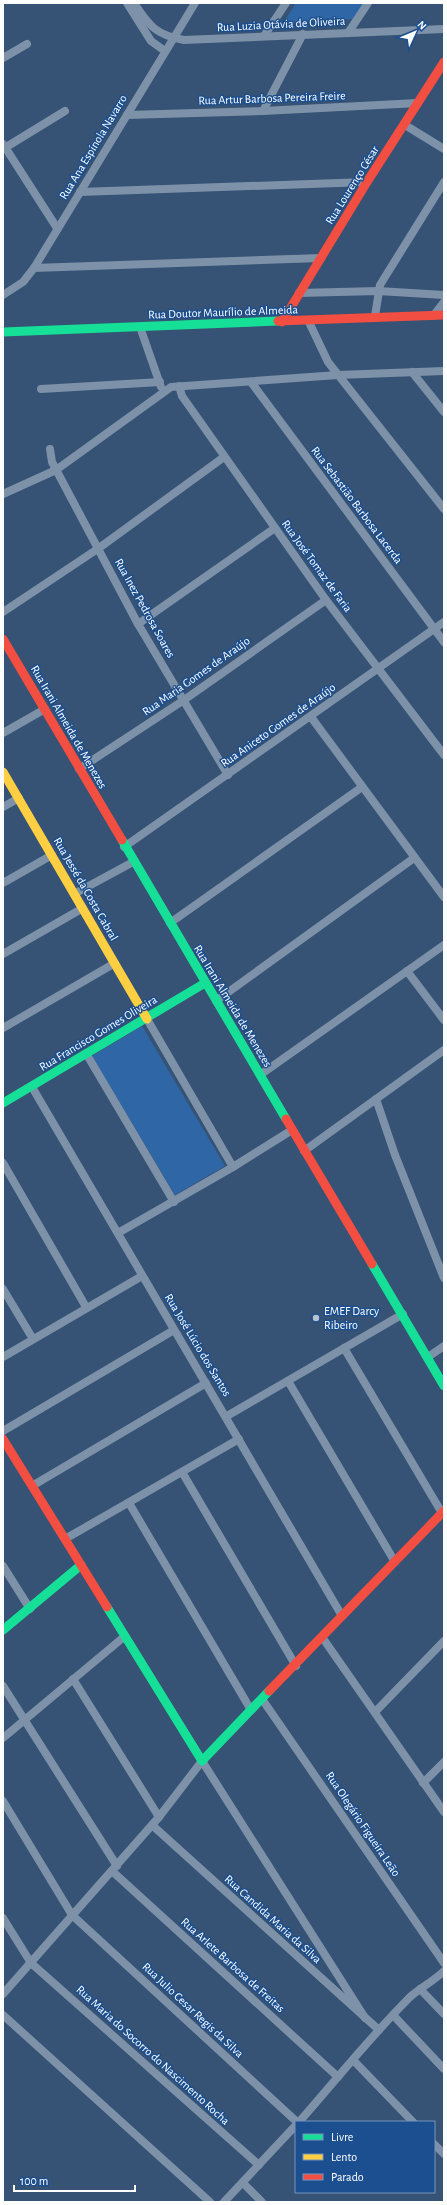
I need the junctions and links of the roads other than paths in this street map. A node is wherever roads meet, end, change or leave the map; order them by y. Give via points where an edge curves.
1 (127, 3) edge
2 (134, 3) edge
3 (195, 3) edge
4 (286, 3) edge
5 (368, 3) edge
6 (444, 29) edge
7 (348, 33) junction
8 (303, 34) junction
9 (264, 36) junction
10 (174, 38) junction
11 (27, 44) dead end
12 (164, 51) junction
13 (3, 58) edge
14 (444, 62) edge
15 (418, 104) junction
16 (65, 111) dead end
17 (263, 112) junction
18 (127, 115) junction
19 (405, 125) junction
20 (4, 147) edge
21 (444, 149) edge
22 (367, 182) junction
23 (444, 182) edge
24 (80, 192) junction
25 (57, 228) junction
26 (321, 258) junction
27 (34, 268) junction
28 (378, 291) junction
29 (299, 293) junction
30 (3, 295) edge
31 (444, 296) edge
32 (444, 302) edge
33 (434, 314) junction
34 (444, 315) edge
35 (375, 316) junction
36 (308, 320) junction
37 (282, 322) junction
38 (140, 327) junction
39 (3, 332) edge
40 (444, 371) edge
41 (412, 372) junction
42 (338, 375) junction
43 (160, 382) junction
44 (251, 382) junction
45 (179, 386) junction
46 (40, 389) dead end
47 (163, 391) junction
48 (444, 412) edge
49 (50, 449) dead end
50 (224, 457) junction
51 (56, 470) junction
52 (3, 494) edge
53 (444, 509) edge
54 (275, 528) junction
55 (99, 548) junction
56 (326, 600) junction
57 (3, 612) edge
58 (444, 622) edge
59 (138, 624) junction
60 (434, 629) junction
61 (3, 639) edge
62 (444, 642) edge
63 (379, 668) junction
64 (184, 700) junction
65 (45, 709) junction
66 (310, 717) junction
67 (3, 733) edge
68 (444, 755) edge
69 (79, 769) junction
70 (3, 772) edge
71 (228, 774) junction
72 (362, 787) junction
73 (19, 798) junction
74 (3, 807) edge
75 (124, 847) junction
76 (52, 855) junction
77 (414, 858) junction
78 (133, 862) junction
79 (3, 883) edge
80 (74, 894) junction
81 (444, 897) edge
82 (83, 908) junction
83 (170, 923) junction
84 (444, 945) edge
85 (3, 954) edge
86 (115, 963) junction
87 (407, 971) junction
88 (206, 983) junction
89 (216, 1001) junction
90 (146, 1019) junction
91 (444, 1020) edge
92 (3, 1028) edge
93 (444, 1050) edge
94 (87, 1055) junction
95 (260, 1076) junction
96 (32, 1086) junction
97 (376, 1099) junction
98 (3, 1103) edge
99 (292, 1130) junction
100 (304, 1151) junction
101 (3, 1163) edge
102 (233, 1167) junction
103 (174, 1202) junction
104 (118, 1233) junction
105 (142, 1276) junction
106 (444, 1278) edge
107 (3, 1289) edge
108 (86, 1307) junction
109 (403, 1314) junction
110 (174, 1330) junction
111 (33, 1339) junction
112 (444, 1346) edge
113 (344, 1348) junction
114 (3, 1357) edge
115 (428, 1357) junction
116 (288, 1381) junction
117 (206, 1383) junction
118 (444, 1386) edge
119 (227, 1416) junction
120 (3, 1431) edge
121 (3, 1439) edge
122 (239, 1439) junction
123 (182, 1472) junction
124 (32, 1486) junction
125 (129, 1503) junction
126 (443, 1512) edge
127 (65, 1539) junction
128 (395, 1562) junction
129 (81, 1565) junction
130 (3, 1566) edge
131 (30, 1609) junction
132 (342, 1616) junction
133 (3, 1630) edge
134 (125, 1636) junction
135 (322, 1637) junction
136 (444, 1641) edge
137 (296, 1666) junction
138 (73, 1679) junction
139 (3, 1686) edge
140 (262, 1699) junction
141 (251, 1710) junction
142 (375, 1712) junction
143 (24, 1720) junction
144 (3, 1738) edge
145 (202, 1760) junction
146 (444, 1762) edge
147 (423, 1783) junction
148 (3, 1801) edge
149 (444, 1812) edge
150 (159, 1817) junction
151 (152, 1825) junction
152 (115, 1868) junction
153 (72, 1915) junction
154 (3, 1918) edge
155 (31, 1963) junction
156 (444, 1963) edge
157 (444, 1971) edge
158 (420, 1989) junction
159 (3, 1994) edge
160 (444, 2014) edge
161 (3, 2015) edge
162 (393, 2015) junction
163 (366, 2018) junction
164 (379, 2030) junction
165 (353, 2060) junction
166 (444, 2069) edge
167 (338, 2077) junction
168 (297, 2121) edge
169 (299, 2121) edge
170 (412, 2121) edge
171 (295, 2126) edge
172 (435, 2145) edge
173 (444, 2154) edge
174 (259, 2165) junction
175 (243, 2183) junction
176 (210, 2202) edge
177 (224, 2202) edge
178 (262, 2202) edge

1 - 12 street via 151,41
2 - 10 street, Rua Luzia Otávia de Oliveira via 150,26
3 - 10 street, Rua Ana Espínola Navarro
4 - 9 street
5 - 7 street
6 - 7 street, Rua Luzia Otávia de Oliveira
7 - 8 street, Rua Luzia Otávia de Oliveira
8 - 9 street, Rua Luzia Otávia de Oliveira
8 - 17 street
9 - 10 street, Rua Luzia Otávia de Oliveira via 200,40
10 - 12 street, Rua Ana Espínola Navarro
11 - 13 street
12 - 18 street, Rua Ana Espínola Navarro
14 - 15 street, Rua Lourenço César
15 - 17 street, Rua Artur Barbosa Pereira Freire
15 - 19 street, Rua Lourenço César
16 - 20 street
17 - 18 street, Rua Artur Barbosa Pereira Freire
18 - 24 street, Rua Ana Espínola Navarro
19 - 21 street
19 - 22 street, Rua Lourenço César
20 - 25 street
22 - 24 street
22 - 26 street, Rua Lourenço César
23 - 28 street
24 - 25 street, Rua Ana Espínola Navarro
25 - 27 street, Rua Ana Espínola Navarro
26 - 27 street
26 - 29 street, Rua Lourenço César
27 - 30 street, Rua Ana Espínola Navarro via 23,282
28 - 29 street
28 - 31 street
28 - 35 street
29 - 37 street, Rua Lourenço César
32 - 33 street
33 - 34 street, Rua Doutor Maurílio de Almeida
33 - 35 street, Rua Doutor Maurílio de Almeida
35 - 36 street, Rua Doutor Maurílio de Almeida
36 - 37 street, Rua Doutor Maurílio de Almeida
36 - 42 street via 328,362
37 - 38 street, Rua Doutor Maurílio de Almeida
38 - 39 street, Rua Doutor Maurílio de Almeida
38 - 43 street
40 - 41 street
41 - 42 street
41 - 48 street
42 - 44 street
42 - 53 street
43 - 46 street
43 - 47 street
44 - 45 street
44 - 60 street, Rua Sebastião Barbosa Lacerda
45 - 47 street
45 - 50 street, Rua José Tomaz de Faria via 182,396
47 - 51 street
49 - 51 street, Rua Inez Pedrosa Soares
50 - 54 street, Rua José Tomaz de Faria
50 - 55 street
51 - 52 street
51 - 55 street, Rua Inez Pedrosa Soares
54 - 56 street, Rua José Tomaz de Faria
54 - 59 street
55 - 57 street
55 - 59 street, Rua Inez Pedrosa Soares
56 - 63 street, Rua José Tomaz de Faria
56 - 64 street, Rua Maria Gomes de Araújo
58 - 60 street, Rua Aniceto Gomes de Araújo
59 - 64 street, Rua Inez Pedrosa Soares
60 - 62 street, Rua Sebastião Barbosa Lacerda
60 - 63 street, Rua Aniceto Gomes de Araújo
61 - 65 street, Rua Irani Almeida de Menezes
63 - 66 street, Rua Aniceto Gomes de Araújo
63 - 68 street, Rua José Tomaz de Faria
64 - 69 street, Rua Maria Gomes de Araújo
64 - 71 street, Rua Inez Pedrosa Soares
65 - 67 street
65 - 69 street, Rua Irani Almeida de Menezes
66 - 71 street, Rua Aniceto Gomes de Araújo
66 - 72 street
69 - 75 street, Rua Irani Almeida de Menezes
70 - 73 street, Rua Jessé da Costa Cabral
71 - 75 street, Rua Aniceto Gomes de Araújo
72 - 77 street
72 - 83 street
73 - 74 street
73 - 76 street, Rua Jessé da Costa Cabral
75 - 78 street, Rua Irani Almeida de Menezes
76 - 79 street
76 - 80 street, Rua Jessé da Costa Cabral
77 - 81 street
77 - 89 street
78 - 80 street
78 - 83 street, Rua Irani Almeida de Menezes
80 - 82 street, Rua Jessé da Costa Cabral
82 - 85 street
82 - 86 street, Rua Jessé da Costa Cabral
83 - 88 street, Rua Irani Almeida de Menezes
84 - 87 street
86 - 90 street, Rua Jessé da Costa Cabral
86 - 92 street
87 - 91 street
87 - 95 street
88 - 89 street, Rua Irani Almeida de Menezes
88 - 90 street, Rua Francisco Gomes Oliveira
89 - 95 street, Rua Irani Almeida de Menezes
90 - 94 street, Rua Francisco Gomes Oliveira
90 - 102 street
93 - 97 street
94 - 96 street, Rua Francisco Gomes Oliveira
94 - 103 street
95 - 99 street, Rua Irani Almeida de Menezes
96 - 98 street, Rua Francisco Gomes Oliveira
96 - 104 street, Rua José Lúcio dos Santos
97 - 100 street
97 - 106 street via 395,1155
99 - 100 street, Rua Irani Almeida de Menezes
99 - 102 street
100 - 109 street, Rua Irani Almeida de Menezes
101 - 108 street
102 - 103 street
103 - 104 street
104 - 105 street, Rua José Lúcio dos Santos
105 - 108 street
105 - 110 street, Rua José Lúcio dos Santos
107 - 111 street
108 - 111 street
109 - 113 street
109 - 115 street, Rua Irani Almeida de Menezes
110 - 117 street, Rua José Lúcio dos Santos
110 - 120 street
111 - 114 street
112 - 115 street
113 - 116 street
113 - 126 street
115 - 118 street, Rua Irani Almeida de Menezes
116 - 119 street
116 - 128 street
117 - 119 street, Rua José Lúcio dos Santos
117 - 124 street
119 - 122 street, Rua José Lúcio dos Santos
121 - 124 street
122 - 123 street
122 - 132 street, Rua José Lúcio dos Santos
123 - 125 street
123 - 137 street
124 - 127 street
125 - 127 street
125 - 141 street
126 - 128 street
127 - 129 street
128 - 132 street
129 - 131 street
129 - 134 street
130 - 131 street
131 - 133 street
132 - 135 street
134 - 138 street
134 - 145 street
135 - 137 street
135 - 142 street
136 - 142 street
137 - 140 street
138 - 143 street
138 - 150 street
139 - 143 street, Rua Arlete Barbosa de Freitas
140 - 141 street
140 - 156 street, Rua Olegário Figueira Leão
141 - 145 street
142 - 147 street
143 - 144 street
143 - 152 street, Rua Arlete Barbosa de Freitas
145 - 150 street
145 - 163 street
146 - 147 street
147 - 149 street
148 - 153 street, Rua Julio Cesar Regis da Silva
150 - 151 street
151 - 152 street
151 - 163 street, Rua Candida Maria da Silva
152 - 153 street
152 - 167 street, Rua Arlete Barbosa de Freitas
153 - 155 street
153 - 168 street, Rua Julio Cesar Regis da Silva
154 - 155 street, Rua Maria do Socorro do Nascimento Rocha
155 - 159 street
155 - 174 street, Rua Maria do Socorro do Nascimento Rocha
157 - 158 street
158 - 160 street
158 - 162 street
161 - 176 street
162 - 164 street
162 - 166 street
163 - 164 street, Rua Candida Maria da Silva
164 - 165 street
165 - 167 street
165 - 170 street
167 - 169 street
171 - 174 street
172 - 173 street
174 - 175 street
175 - 177 street
175 - 178 street

